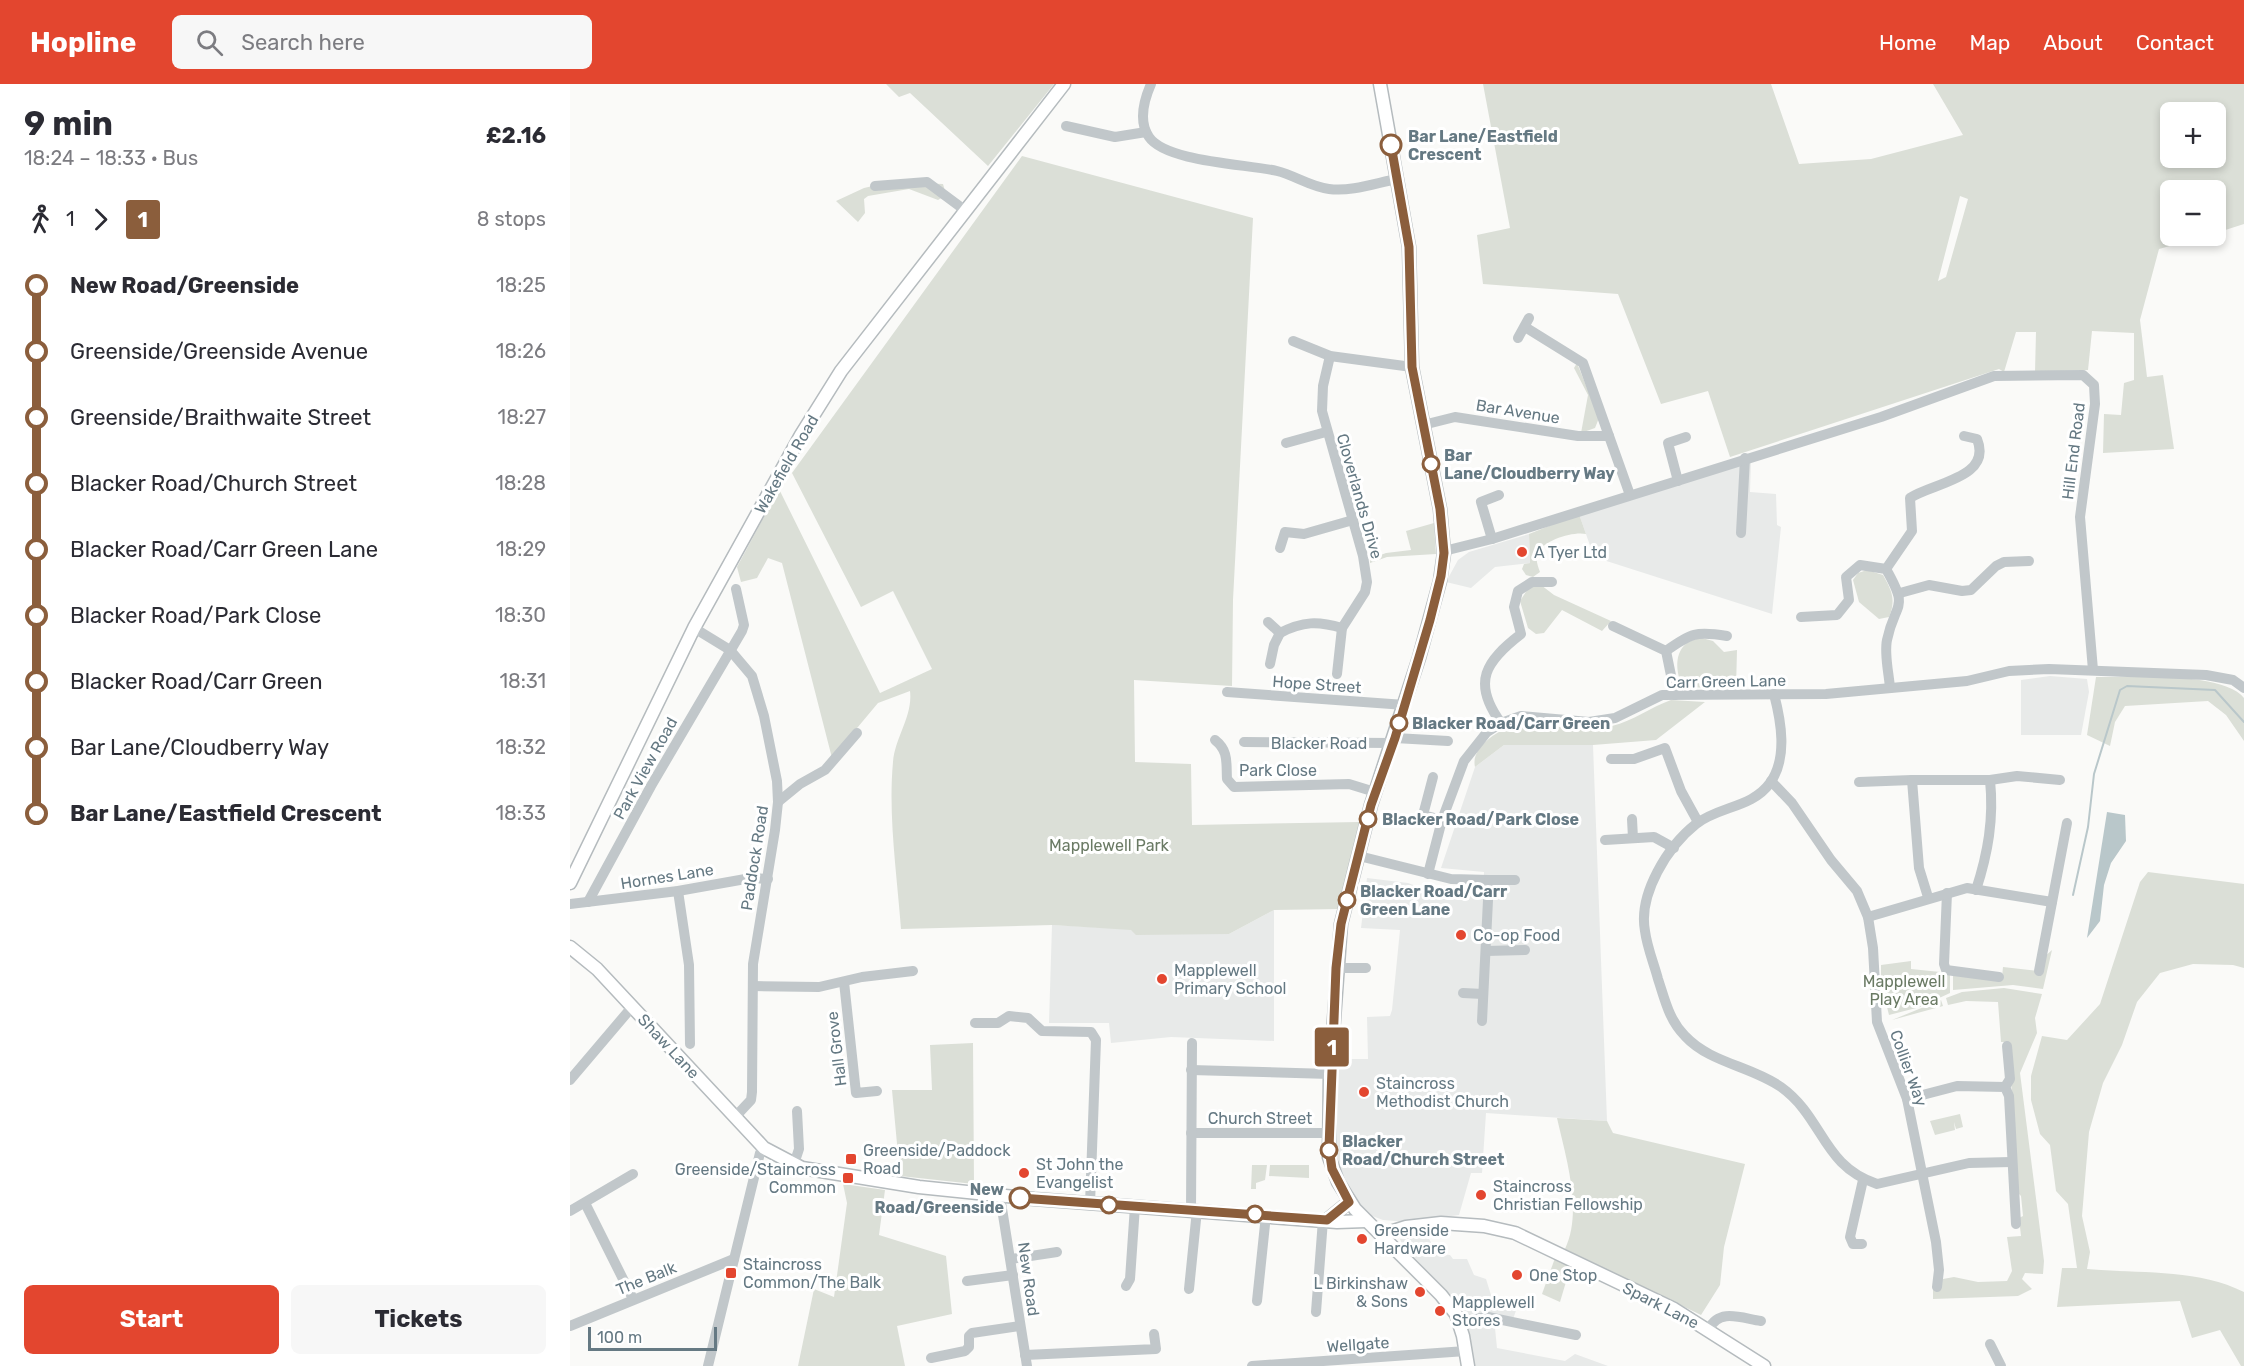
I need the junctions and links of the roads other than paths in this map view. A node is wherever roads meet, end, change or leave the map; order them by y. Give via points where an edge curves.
1 (1064, 84) edge
2 (1151, 84) edge
3 (1380, 84) edge
4 (1066, 126) dead end
5 (1146, 132) junction
6 (1397, 179) junction
7 (875, 186) dead end
8 (966, 211) junction
9 (1518, 338) dead end
10 (1293, 341) dead end
11 (1330, 356) junction
12 (1412, 367) junction
13 (1423, 425) junction
14 (1326, 432) junction
15 (1964, 435) dead end
16 (1609, 436) junction
17 (1686, 437) dead end
18 (1286, 443) dead end
19 (1745, 458) junction
20 (1678, 481) junction
21 (1499, 495) dead end
22 (1629, 495) junction
23 (1353, 520) junction
24 (1741, 533) dead end
25 (1492, 539) junction
26 (1280, 548) dead end
27 (1444, 550) junction
28 (2029, 561) dead end
29 (1886, 569) junction
30 (1552, 582) dead end
31 (736, 589) dead end
32 (1900, 593) junction
33 (1801, 617) dead end
34 (1268, 622) dead end
35 (1613, 626) dead end
36 (694, 628) junction
37 (1342, 628) junction
38 (1280, 633) junction
39 (1727, 636) dead end
40 (730, 650) junction
41 (1666, 651) junction
42 (1270, 664) dead end
43 (2093, 670) junction
44 (1337, 674) dead end
45 (1890, 688) junction
46 (2244, 688) edge
47 (1227, 692) dead end
48 (1774, 694) junction
49 (1676, 695) junction
50 (1405, 705) junction
51 (1501, 723) junction
52 (857, 733) dead end
53 (1215, 740) dead end
54 (1394, 740) junction
55 (1449, 741) dead end
56 (1244, 742) dead end
57 (1611, 759) dead end
58 (1433, 777) dead end
59 (1912, 780) junction
60 (1990, 780) junction
61 (2060, 780) dead end
62 (1771, 781) junction
63 (1858, 782) dead end
64 (1375, 792) junction
65 (778, 802) junction
66 (1632, 819) dead end
67 (1442, 820) junction
68 (1698, 822) junction
69 (2067, 823) dead end
70 (1633, 838) junction
71 (1605, 840) dead end
72 (1674, 848) junction
73 (1359, 856) junction
74 (1428, 874) junction
75 (768, 879) junction
76 (1489, 880) junction
77 (1515, 880) dead end
78 (570, 883) edge
79 (1976, 890) junction
80 (678, 891) junction
81 (1947, 893) junction
82 (1928, 897) junction
83 (588, 902) junction
84 (2052, 902) junction
85 (570, 904) edge
86 (1868, 917) junction
87 (570, 947) edge
88 (1524, 950) dead end
89 (1486, 951) junction
90 (1336, 968) junction
91 (1366, 968) dead end
92 (914, 971) dead end
93 (2039, 971) dead end
94 (1999, 977) dead end
95 (844, 982) junction
96 (753, 986) junction
97 (1463, 993) dead end
98 (1484, 994) junction
99 (632, 1007) junction
100 (1482, 1021) dead end
101 (975, 1023) dead end
102 (1192, 1043) dead end
103 (690, 1044) dead end
104 (2007, 1046) dead end
105 (1191, 1070) junction
106 (1330, 1074) junction
107 (570, 1080) edge
108 (2004, 1087) junction
109 (877, 1091) dead end
110 (1907, 1099) junction
111 (797, 1111) dead end
112 (735, 1117) junction
113 (1191, 1133) junction
114 (1329, 1133) junction
115 (764, 1148) junction
116 (2011, 1162) junction
117 (794, 1164) junction
118 (633, 1174) dead end
119 (1923, 1174) junction
120 (1863, 1180) junction
121 (1000, 1196) junction
122 (1349, 1202) junction
123 (585, 1203) junction
124 (1090, 1204) junction
125 (1135, 1206) junction
126 (1194, 1210) junction
127 (570, 1211) edge
128 (1266, 1215) junction
129 (1325, 1220) junction
130 (1366, 1221) junction
131 (2016, 1224) dead end
132 (1381, 1235) junction
133 (1862, 1244) dead end
134 (1057, 1252) dead end
135 (734, 1259) junction
136 (1011, 1259) junction
137 (1013, 1275) junction
138 (967, 1281) dead end
139 (1126, 1286) dead end
140 (1937, 1287) dead end
141 (1189, 1289) dead end
142 (633, 1299) junction
143 (1257, 1301) dead end
144 (1316, 1312) dead end
145 (1459, 1321) junction
146 (1761, 1322) dead end
147 (570, 1326) edge
148 (1020, 1326) junction
149 (1709, 1329) junction
150 (1154, 1334) dead end
151 (1575, 1335) dead end
152 (1990, 1344) dead end
153 (1466, 1351) junction
154 (931, 1358) dead end
155 (1026, 1361) edge
156 (1346, 1363) edge
157 (708, 1366) edge
158 (1252, 1366) edge
159 (1468, 1366) edge
160 (1764, 1366) edge
161 (2001, 1366) edge

1 - 8 main road, Wakefield Road
2 - 5 street via 1143,111
3 - 6 main road, Blacker Road
4 - 5 street via 1115,137
5 - 6 street via 1163,148 1198,159 1278,171 1328,189
6 - 12 main road, Blacker Road via 1409,247
7 - 8 street via 927,182
8 - 36 main road, Wakefield Road via 841,371
9 - 16 street via 1527,323 1583,363
10 - 11 street
11 - 12 street
11 - 14 street, Cloverlands Drive via 1321,398
12 - 13 main road, Blacker Road
13 - 16 street, Bar Avenue via 1455,417 1578,436
13 - 27 main road, Blacker Road
14 - 18 street
14 - 23 street, Cloverlands Drive
15 - 29 street via 1977,439 1977,463 1970,472 1910,498 1912,531
16 - 22 street
17 - 20 street via 1668,443
19 - 20 street
19 - 24 street
19 - 43 street, Hill End Road via 1881,417 1994,376 2083,375 2090,379 2094,385 2094,415 2079,517
20 - 22 street
21 - 25 street via 1481,502
22 - 25 street
23 - 26 street via 1304,534 1282,527
23 - 37 street, Cloverlands Drive via 1367,582 1365,592
25 - 27 street
27 - 50 main road, Blacker Road via 1440,581
28 - 32 street via 2004,562 1971,590 1929,585
29 - 32 street
29 - 33 street via 1860,565 1846,577 1849,600 1837,615
30 - 51 street via 1532,582 1518,591 1514,607 1521,634 1497,653 1487,670 1484,688
31 - 40 street, Park View Road via 744,625
32 - 45 street via 1899,612 1886,642
34 - 38 street
35 - 41 street
36 - 40 street, Paddock Road
36 - 78 main road, Wakefield Road
37 - 38 street via 1317,621
37 - 44 street, Cloverlands Drive
38 - 42 street
39 - 41 street via 1701,632 1688,635
40 - 65 street, Paddock Road via 756,685
40 - 83 street, Park View Road
41 - 49 street
43 - 45 street, Carr Green Lane via 2009,671 1967,681
43 - 46 street, Carr Green Lane via 2206,675 2233,680
45 - 48 street, Carr Green Lane
47 - 50 street, Hope Street
48 - 49 street, Carr Green Lane
48 - 62 street via 1782,728 1778,766
49 - 51 street, Carr Green Lane via 1662,695 1604,721 1575,722 1532,715
50 - 54 main road, Blacker Road
51 - 67 street, Carr Green Lane via 1478,741 1464,762
52 - 65 street via 825,770
53 - 64 street, Park Close via 1227,754 1227,780 1234,787 1349,784
54 - 55 street
54 - 56 street, Blacker Road
54 - 64 main road, Blacker Road
57 - 68 street via 1634,759 1665,748
58 - 67 street via 1423,815
59 - 60 street
59 - 63 street
59 - 82 street via 1919,868
60 - 61 street via 2017,776
60 - 79 street via 1992,820 1987,858
62 - 68 street via 1754,799
62 - 86 street, Collier Way via 1851,882
64 - 73 main road, Blacker Road
65 - 75 street, Paddock Road
66 - 70 street
67 - 74 street, Carr Green Lane
68 - 72 street
69 - 84 street
70 - 71 street
70 - 72 street via 1654,837
72 - 120 street via 1650,890 1644,910 1644,930 1672,1020 1685,1037 1706,1053 1757,1073 1801,1102 1828,1148 1845,1169
73 - 74 street
73 - 90 main road, Blacker Road via 1341,924
74 - 76 street
75 - 80 street, Hornes Lane via 733,880
75 - 96 street, Paddock Road via 753,964
76 - 77 street
76 - 89 street
79 - 81 street
79 - 84 street
80 - 83 street, Hornes Lane
80 - 103 street via 690,965
81 - 82 street
81 - 94 street via 1944,967
82 - 86 street
83 - 85 street, Hornes Lane
84 - 93 street
86 - 110 street, Collier Way via 1877,1023
87 - 99 main road, Shaw Lane
88 - 89 street
89 - 98 street
90 - 91 street
90 - 106 main road, Blacker Road
92 - 95 street
95 - 96 street via 810,987
95 - 109 street, Hall Grove via 856,1093
96 - 112 street, Paddock Road via 751,1100
97 - 98 street
98 - 100 street
99 - 107 street
99 - 112 main road, Shaw Lane
101 - 124 street via 998,1023 1009,1016 1028,1018 1042,1031 1091,1032 1096,1040
102 - 105 street
104 - 108 street via 2010,1079
105 - 106 street
105 - 113 street
106 - 114 main road, Blacker Road
108 - 110 street via 1957,1086
108 - 116 street via 2009,1096
110 - 119 street, Collier Way
111 - 117 street via 799,1149
112 - 115 main road, Shaw Lane
113 - 114 street, Church Street
113 - 126 street
114 - 122 main road, Blacker Road via 1332,1169
115 - 117 main road, Shaw Lane
115 - 135 street
116 - 119 street via 1969,1163
116 - 131 street
117 - 121 main road, Shaw Lane via 852,1178
118 - 123 street
119 - 120 street via 1877,1184
119 - 140 street, Collier Way via 1936,1242
120 - 133 street via 1850,1237 1853,1244
121 - 124 main road, Shaw Lane
121 - 136 street, New Road
122 - 129 main road
122 - 130 main road, Blacker Road
123 - 127 street
123 - 142 street
124 - 125 main road, Shaw Lane
125 - 126 main road, Shaw Lane
125 - 139 street via 1130,1279
126 - 128 main road, Shaw Lane
126 - 141 street
128 - 129 main road, Shaw Lane
128 - 143 street
129 - 130 main road, Shaw Lane
129 - 144 street
130 - 132 main road, Blacker Road
132 - 145 main road, Blacker Road via 1441,1295
132 - 149 main road, Spark Lane via 1406,1227 1442,1223 1499,1228 1533,1241
134 - 136 street
135 - 142 street, The Balk
135 - 157 street
136 - 137 street, New Road
137 - 138 street
137 - 148 street, New Road
142 - 147 street, The Balk
145 - 151 street via 1488,1317
145 - 153 main road
146 - 149 street via 1721,1316 1714,1319
148 - 154 street via 972,1333 965,1351
148 - 155 street, New Road
149 - 160 main road, Spark Lane
150 - 155 street via 1156,1349
152 - 161 street
153 - 156 street, Wellgate
153 - 159 main road
156 - 158 street, Wellgate

